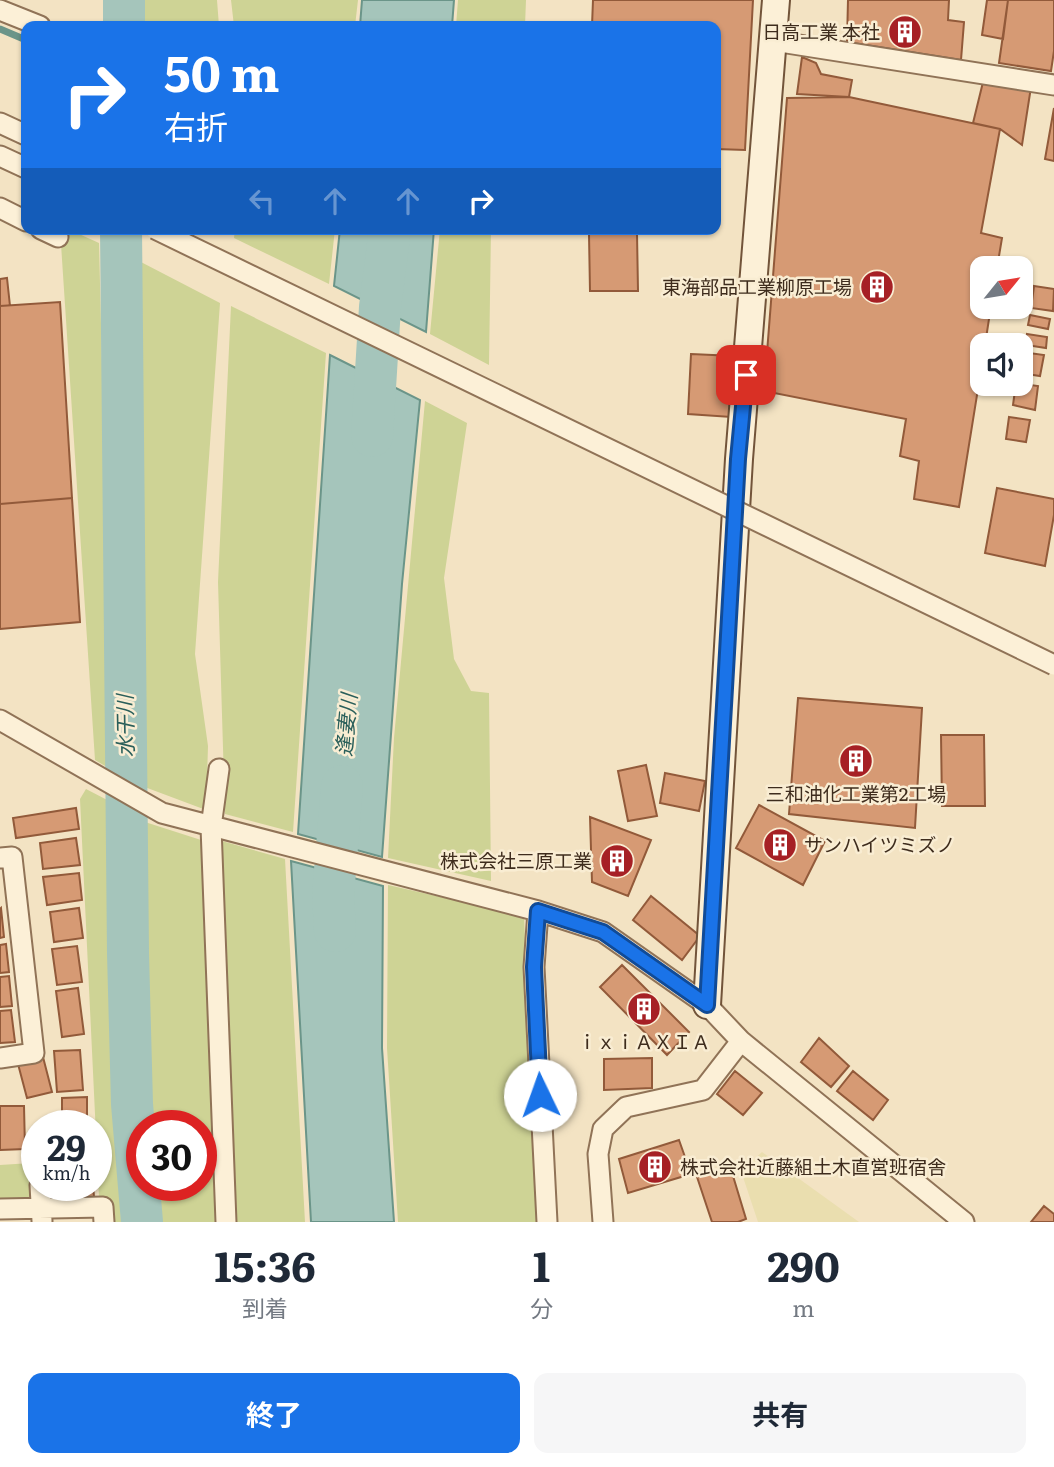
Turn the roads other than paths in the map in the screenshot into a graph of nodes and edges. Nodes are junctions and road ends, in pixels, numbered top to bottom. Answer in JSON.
{"nodes":[{"id":1,"x":776,"y":0,"type":"edge"},
{"id":2,"x":0,"y":10,"type":"edge"},
{"id":3,"x":28,"y":21,"type":"edge"},
{"id":4,"x":774,"y":41,"type":"junction"},
{"id":5,"x":1054,"y":85,"type":"edge"},
{"id":6,"x":0,"y":123,"type":"edge"},
{"id":7,"x":21,"y":133,"type":"edge"},
{"id":8,"x":0,"y":156,"type":"edge"},
{"id":9,"x":21,"y":166,"type":"edge"},
{"id":10,"x":0,"y":208,"type":"edge"},
{"id":11,"x":21,"y":218,"type":"edge"},
{"id":12,"x":167,"y":235,"type":"edge"},
{"id":13,"x":1054,"y":664,"type":"edge"},
{"id":14,"x":7,"y":725,"type":"edge"},
{"id":15,"x":219,"y":769,"type":"dead end"},
{"id":16,"x":211,"y":827,"type":"junction"},
{"id":17,"x":0,"y":858,"type":"edge"},
{"id":18,"x":538,"y":911,"type":"junction"},
{"id":19,"x":707,"y":1005,"type":"junction"},
{"id":20,"x":741,"y":1041,"type":"junction"},
{"id":21,"x":0,"y":1058,"type":"edge"},
{"id":22,"x":0,"y":1209,"type":"edge"},
{"id":23,"x":42,"y":1216,"type":"edge"},
{"id":24,"x":104,"y":1222,"type":"edge"},
{"id":25,"x":226,"y":1222,"type":"edge"},
{"id":26,"x":547,"y":1222,"type":"edge"},
{"id":27,"x":603,"y":1222,"type":"edge"},
{"id":28,"x":964,"y":1222,"type":"edge"}],
"edges":[{"from":1,"to":4,"type":"street"},
{"from":2,"to":3,"type":"street"},
{"from":4,"to":5,"type":"street"},
{"from":4,"to":19,"type":"street"},
{"from":6,"to":7,"type":"street"},
{"from":8,"to":9,"type":"street"},
{"from":10,"to":11,"type":"street"},
{"from":12,"to":13,"type":"street","bridge":true},
{"from":14,"to":16,"type":"street"},
{"from":15,"to":16,"type":"street"},
{"from":16,"to":18,"type":"street"},
{"from":16,"to":25,"type":"street"},
{"from":17,"to":21,"type":"street"},
{"from":18,"to":19,"type":"street"},
{"from":18,"to":26,"type":"street"},
{"from":19,"to":20,"type":"street"},
{"from":20,"to":27,"type":"street"},
{"from":20,"to":28,"type":"street"},
{"from":22,"to":23,"type":"street"},
{"from":23,"to":24,"type":"street"}]}
